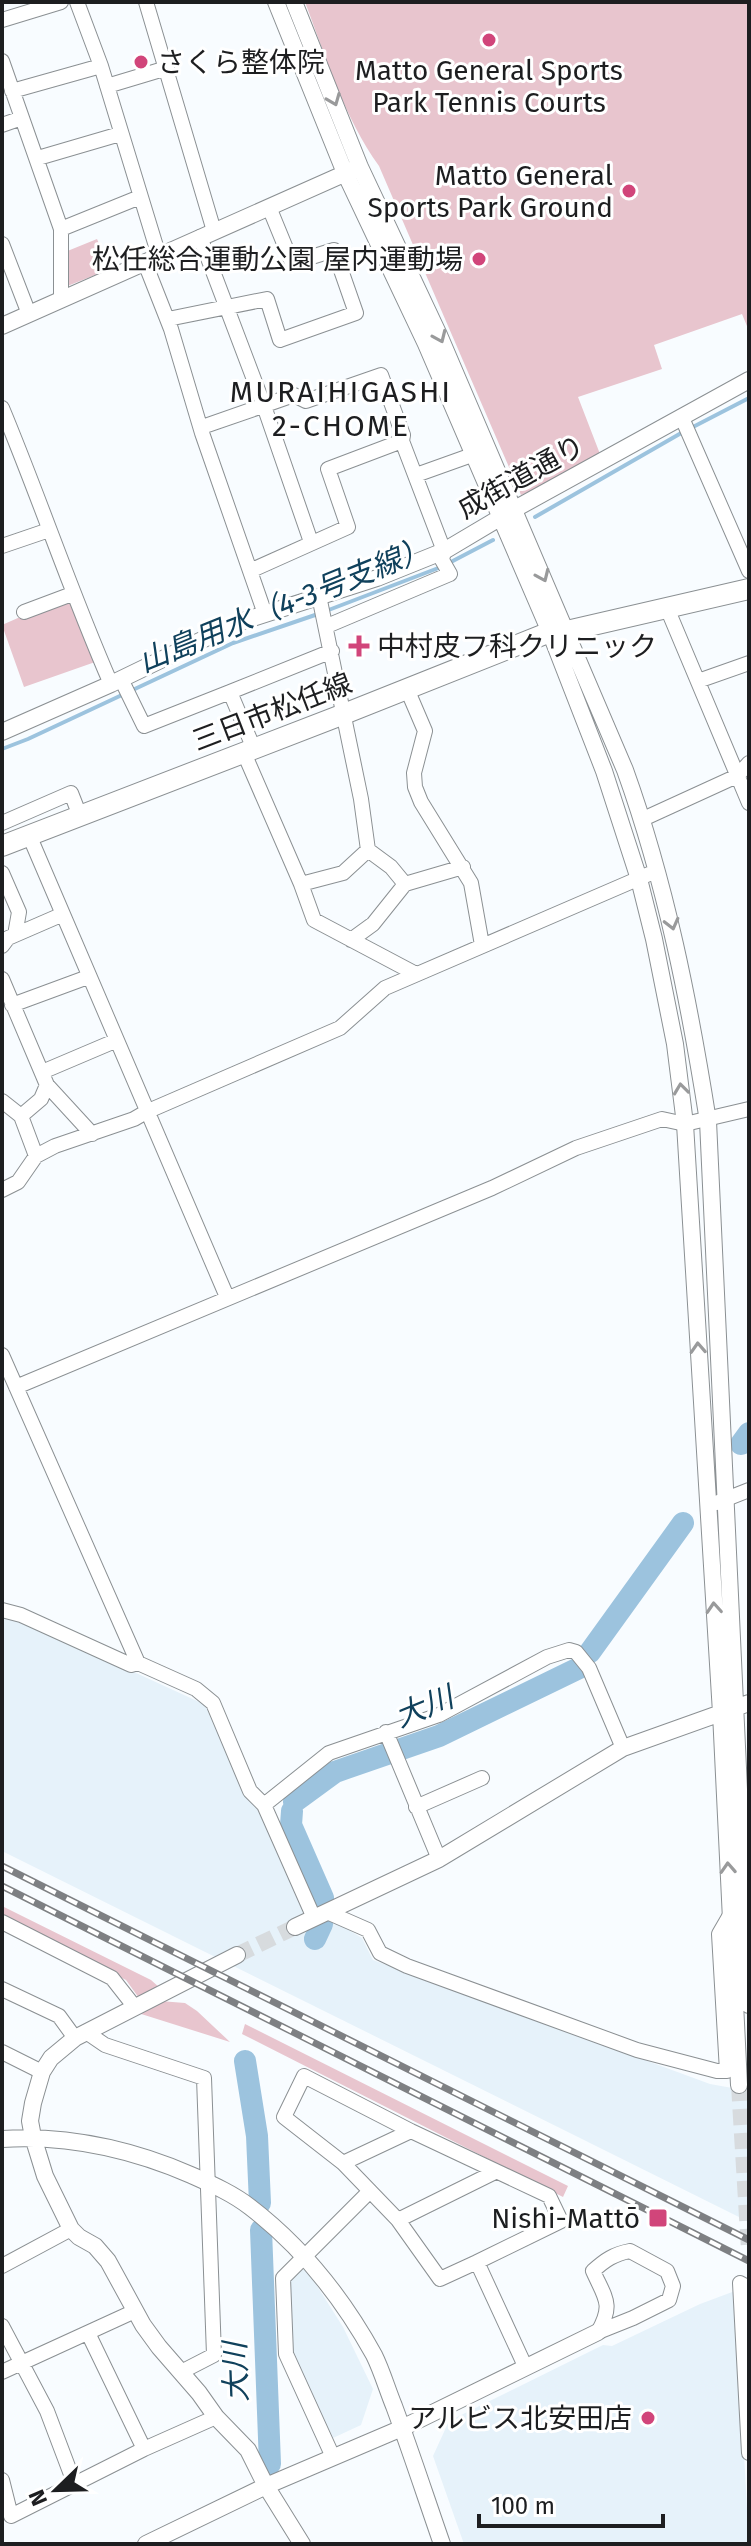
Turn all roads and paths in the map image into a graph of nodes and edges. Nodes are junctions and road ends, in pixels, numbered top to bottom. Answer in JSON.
{"nodes":[{"id":1,"x":61,"y":2,"type":"edge"},
{"id":2,"x":77,"y":2,"type":"edge"},
{"id":3,"x":146,"y":2,"type":"edge"},
{"id":4,"x":276,"y":2,"type":"edge"},
{"id":5,"x":294,"y":2,"type":"edge"},
{"id":6,"x":42,"y":5,"type":"edge"},
{"id":7,"x":2,"y":20,"type":"edge"},
{"id":8,"x":2,"y":61,"type":"edge"},
{"id":9,"x":101,"y":66,"type":"junction"},
{"id":10,"x":167,"y":68,"type":"junction"},
{"id":11,"x":107,"y":86,"type":"junction"},
{"id":12,"x":12,"y":91,"type":"junction"},
{"id":13,"x":22,"y":118,"type":"junction"},
{"id":14,"x":2,"y":125,"type":"edge"},
{"id":15,"x":120,"y":134,"type":"junction"},
{"id":16,"x":38,"y":158,"type":"junction"},
{"id":17,"x":353,"y":170,"type":"junction"},
{"id":18,"x":140,"y":197,"type":"junction"},
{"id":19,"x":269,"y":207,"type":"junction"},
{"id":20,"x":61,"y":229,"type":"junction"},
{"id":21,"x":207,"y":234,"type":"junction"},
{"id":22,"x":2,"y":244,"type":"edge"},
{"id":23,"x":152,"y":259,"type":"junction"},
{"id":24,"x":61,"y":300,"type":"junction"},
{"id":25,"x":225,"y":306,"type":"junction"},
{"id":26,"x":29,"y":314,"type":"junction"},
{"id":27,"x":168,"y":319,"type":"junction"},
{"id":28,"x":2,"y":326,"type":"edge"},
{"id":29,"x":749,"y":380,"type":"edge"},
{"id":30,"x":264,"y":406,"type":"junction"},
{"id":31,"x":2,"y":408,"type":"edge"},
{"id":32,"x":202,"y":427,"type":"junction"},
{"id":33,"x":686,"y":427,"type":"junction"},
{"id":34,"x":8,"y":438,"type":"edge"},
{"id":35,"x":402,"y":441,"type":"junction"},
{"id":36,"x":472,"y":455,"type":"junction"},
{"id":37,"x":416,"y":475,"type":"junction"},
{"id":38,"x":506,"y":514,"type":"junction"},
{"id":39,"x":49,"y":530,"type":"junction"},
{"id":40,"x":311,"y":542,"type":"junction"},
{"id":41,"x":2,"y":546,"type":"edge"},
{"id":42,"x":445,"y":560,"type":"junction"},
{"id":43,"x":252,"y":570,"type":"junction"},
{"id":44,"x":749,"y":571,"type":"edge"},
{"id":45,"x":749,"y":589,"type":"edge"},
{"id":46,"x":72,"y":594,"type":"junction"},
{"id":47,"x":667,"y":608,"type":"junction"},
{"id":48,"x":24,"y":612,"type":"dead end"},
{"id":49,"x":323,"y":612,"type":"junction"},
{"id":50,"x":265,"y":614,"type":"junction"},
{"id":51,"x":558,"y":632,"type":"junction"},
{"id":52,"x":332,"y":651,"type":"junction"},
{"id":53,"x":749,"y":663,"type":"edge"},
{"id":54,"x":698,"y":681,"type":"junction"},
{"id":55,"x":119,"y":682,"type":"junction"},
{"id":56,"x":407,"y":689,"type":"junction"},
{"id":57,"x":230,"y":692,"type":"junction"},
{"id":58,"x":344,"y":714,"type":"junction"},
{"id":59,"x":2,"y":732,"type":"edge"},
{"id":60,"x":249,"y":751,"type":"junction"},
{"id":61,"x":749,"y":763,"type":"edge"},
{"id":62,"x":737,"y":776,"type":"junction"},
{"id":63,"x":749,"y":803,"type":"edge"},
{"id":64,"x":80,"y":816,"type":"junction"},
{"id":65,"x":643,"y":819,"type":"junction"},
{"id":66,"x":2,"y":823,"type":"edge"},
{"id":67,"x":29,"y":835,"type":"junction"},
{"id":68,"x":2,"y":846,"type":"edge"},
{"id":69,"x":368,"y":850,"type":"junction"},
{"id":70,"x":463,"y":867,"type":"junction"},
{"id":71,"x":657,"y":871,"type":"junction"},
{"id":72,"x":2,"y":873,"type":"edge"},
{"id":73,"x":639,"y":879,"type":"junction"},
{"id":74,"x":301,"y":884,"type":"junction"},
{"id":75,"x":405,"y":884,"type":"junction"},
{"id":76,"x":61,"y":915,"type":"junction"},
{"id":77,"x":15,"y":935,"type":"junction"},
{"id":78,"x":351,"y":940,"type":"junction"},
{"id":79,"x":482,"y":945,"type":"junction"},
{"id":80,"x":2,"y":946,"type":"edge"},
{"id":81,"x":416,"y":974,"type":"junction"},
{"id":82,"x":88,"y":977,"type":"junction"},
{"id":83,"x":2,"y":979,"type":"edge"},
{"id":84,"x":12,"y":1005,"type":"junction"},
{"id":85,"x":115,"y":1041,"type":"junction"},
{"id":86,"x":45,"y":1078,"type":"junction"},
{"id":87,"x":2,"y":1101,"type":"edge"},
{"id":88,"x":749,"y":1109,"type":"edge"},
{"id":89,"x":146,"y":1112,"type":"junction"},
{"id":90,"x":21,"y":1116,"type":"junction"},
{"id":91,"x":708,"y":1121,"type":"junction"},
{"id":92,"x":685,"y":1124,"type":"junction"},
{"id":93,"x":92,"y":1134,"type":"junction"},
{"id":94,"x":36,"y":1156,"type":"junction"},
{"id":95,"x":2,"y":1190,"type":"edge"},
{"id":96,"x":227,"y":1297,"type":"junction"},
{"id":97,"x":2,"y":1355,"type":"edge"},
{"id":98,"x":16,"y":1387,"type":"junction"},
{"id":99,"x":749,"y":1490,"type":"edge"},
{"id":100,"x":724,"y":1499,"type":"junction"},
{"id":101,"x":707,"y":1507,"type":"junction"},
{"id":102,"x":2,"y":1610,"type":"edge"},
{"id":103,"x":138,"y":1663,"type":"junction"},
{"id":104,"x":735,"y":1708,"type":"edge"},
{"id":105,"x":388,"y":1739,"type":"junction"},
{"id":106,"x":623,"y":1748,"type":"junction"},
{"id":107,"x":482,"y":1778,"type":"dead end"},
{"id":108,"x":264,"y":1805,"type":"junction"},
{"id":109,"x":416,"y":1807,"type":"junction"},
{"id":110,"x":439,"y":1859,"type":"junction"},
{"id":111,"x":741,"y":1914,"type":"edge"},
{"id":112,"x":320,"y":1915,"type":"junction"},
{"id":113,"x":2,"y":1922,"type":"edge"},
{"id":114,"x":295,"y":1927,"type":"tunnel mouth"},
{"id":115,"x":237,"y":1955,"type":"tunnel mouth"},
{"id":116,"x":2,"y":1989,"type":"edge"},
{"id":117,"x":749,"y":2005,"type":"edge"},
{"id":118,"x":134,"y":2006,"type":"junction"},
{"id":119,"x":81,"y":2035,"type":"junction"},
{"id":120,"x":2,"y":2052,"type":"edge"},
{"id":121,"x":42,"y":2072,"type":"junction"},
{"id":122,"x":739,"y":2085,"type":"tunnel mouth"},
{"id":123,"x":411,"y":2131,"type":"junction"},
{"id":124,"x":33,"y":2137,"type":"junction"},
{"id":125,"x":2,"y":2139,"type":"edge"},
{"id":126,"x":343,"y":2163,"type":"junction"},
{"id":127,"x":495,"y":2172,"type":"junction"},
{"id":128,"x":207,"y":2182,"type":"junction"},
{"id":129,"x":370,"y":2191,"type":"junction"},
{"id":130,"x":398,"y":2220,"type":"junction"},
{"id":131,"x":71,"y":2229,"type":"junction"},
{"id":132,"x":302,"y":2257,"type":"junction"},
{"id":133,"x":477,"y":2262,"type":"junction"},
{"id":134,"x":2,"y":2266,"type":"edge"},
{"id":135,"x":749,"y":2288,"type":"edge"},
{"id":136,"x":135,"y":2311,"type":"junction"},
{"id":137,"x":2,"y":2326,"type":"edge"},
{"id":138,"x":598,"y":2332,"type":"junction"},
{"id":139,"x":88,"y":2333,"type":"junction"},
{"id":140,"x":21,"y":2364,"type":"junction"},
{"id":141,"x":525,"y":2366,"type":"junction"},
{"id":142,"x":2,"y":2372,"type":"edge"},
{"id":143,"x":181,"y":2372,"type":"junction"},
{"id":144,"x":216,"y":2417,"type":"junction"},
{"id":145,"x":402,"y":2428,"type":"junction"},
{"id":146,"x":144,"y":2449,"type":"junction"},
{"id":147,"x":749,"y":2453,"type":"edge"},
{"id":148,"x":333,"y":2457,"type":"junction"},
{"id":149,"x":2,"y":2480,"type":"edge"},
{"id":150,"x":75,"y":2485,"type":"junction"},
{"id":151,"x":266,"y":2486,"type":"junction"},
{"id":152,"x":146,"y":2544,"type":"edge"},
{"id":153,"x":302,"y":2544,"type":"edge"},
{"id":154,"x":442,"y":2544,"type":"edge"}],
"edges":[{"from":1,"to":6,"type":"street"},
{"from":2,"to":9,"type":"street"},
{"from":3,"to":10,"type":"street"},
{"from":4,"to":17,"type":"street"},
{"from":5,"to":17,"type":"street","one_way":true},
{"from":6,"to":7,"type":"street"},
{"from":8,"to":12,"type":"street"},
{"from":9,"to":11,"type":"street"},
{"from":9,"to":12,"type":"street"},
{"from":10,"to":11,"type":"street"},
{"from":10,"to":21,"type":"street"},
{"from":11,"to":15,"type":"street"},
{"from":12,"to":13,"type":"street"},
{"from":13,"to":14,"type":"street"},
{"from":13,"to":16,"type":"street"},
{"from":15,"to":16,"type":"street"},
{"from":15,"to":18,"type":"street"},
{"from":16,"to":20,"type":"street"},
{"from":17,"to":19,"type":"street"},
{"from":17,"to":36,"type":"street"},
{"from":17,"to":38,"type":"street","one_way":true},
{"from":18,"to":20,"type":"street"},
{"from":18,"to":23,"type":"street"},
{"from":19,"to":21,"type":"street"},
{"from":19,"to":25,"type":"street"},
{"from":20,"to":24,"type":"street"},
{"from":21,"to":23,"type":"street"},
{"from":21,"to":25,"type":"street"},
{"from":22,"to":26,"type":"street"},
{"from":23,"to":24,"type":"street"},
{"from":23,"to":27,"type":"street"},
{"from":24,"to":26,"type":"street"},
{"from":25,"to":27,"type":"street"},
{"from":25,"to":30,"type":"street"},
{"from":26,"to":28,"type":"street"},
{"from":27,"to":32,"type":"street"},
{"from":29,"to":33,"type":"street","name":"成街道通り"},
{"from":30,"to":32,"type":"street"},
{"from":30,"to":35,"type":"street"},
{"from":30,"to":40,"type":"street"},
{"from":31,"to":34,"type":"street"},
{"from":32,"to":43,"type":"street"},
{"from":33,"to":38,"type":"street","name":"成街道通り"},
{"from":33,"to":44,"type":"street"},
{"from":34,"to":39,"type":"street"},
{"from":35,"to":37,"type":"street"},
{"from":35,"to":40,"type":"street"},
{"from":36,"to":37,"type":"street"},
{"from":36,"to":38,"type":"street"},
{"from":37,"to":42,"type":"street"},
{"from":38,"to":42,"type":"street","name":"成街道通り"},
{"from":38,"to":51,"type":"street"},
{"from":39,"to":41,"type":"street"},
{"from":39,"to":46,"type":"street"},
{"from":40,"to":43,"type":"street"},
{"from":42,"to":49,"type":"street","name":"成街道通り"},
{"from":42,"to":49,"type":"street"},
{"from":43,"to":50,"type":"street"},
{"from":45,"to":47,"type":"main road","name":"三日市松任線"},
{"from":46,"to":48,"type":"street"},
{"from":46,"to":55,"type":"street"},
{"from":47,"to":51,"type":"main road","name":"三日市松任線"},
{"from":47,"to":54,"type":"street"},
{"from":49,"to":50,"type":"street","name":"成街道通り"},
{"from":49,"to":52,"type":"street"},
{"from":50,"to":55,"type":"street","name":"成街道通り"},
{"from":51,"to":56,"type":"main road","name":"三日市松任線"},
{"from":51,"to":65,"type":"street"},
{"from":51,"to":73,"type":"street"},
{"from":52,"to":57,"type":"street"},
{"from":52,"to":58,"type":"street"},
{"from":53,"to":54,"type":"street"},
{"from":54,"to":62,"type":"street"},
{"from":55,"to":57,"type":"street"},
{"from":55,"to":59,"type":"street","name":"成街道通り"},
{"from":56,"to":58,"type":"main road","name":"三日市松任線"},
{"from":56,"to":70,"type":"street"},
{"from":57,"to":60,"type":"street"},
{"from":58,"to":60,"type":"main road","name":"三日市松任線"},
{"from":58,"to":69,"type":"street"},
{"from":60,"to":64,"type":"main road","name":"三日市松任線"},
{"from":60,"to":74,"type":"street"},
{"from":61,"to":62,"type":"street"},
{"from":62,"to":63,"type":"street"},
{"from":62,"to":65,"type":"street"},
{"from":64,"to":66,"type":"street"},
{"from":64,"to":67,"type":"main road","name":"三日市松任線"},
{"from":65,"to":71,"type":"street"},
{"from":67,"to":68,"type":"main road","name":"三日市松任線"},
{"from":67,"to":76,"type":"street"},
{"from":69,"to":74,"type":"street"},
{"from":69,"to":75,"type":"street"},
{"from":70,"to":75,"type":"street"},
{"from":70,"to":79,"type":"street"},
{"from":71,"to":73,"type":"street"},
{"from":71,"to":91,"type":"street","one_way":true},
{"from":72,"to":77,"type":"street"},
{"from":73,"to":79,"type":"street"},
{"from":92,"to":73,"type":"street","one_way":true},
{"from":74,"to":78,"type":"street"},
{"from":75,"to":78,"type":"street"},
{"from":76,"to":77,"type":"street"},
{"from":76,"to":82,"type":"street"},
{"from":77,"to":80,"type":"street"},
{"from":78,"to":81,"type":"street"},
{"from":79,"to":81,"type":"street"},
{"from":81,"to":89,"type":"street"},
{"from":82,"to":84,"type":"street"},
{"from":82,"to":85,"type":"street"},
{"from":83,"to":84,"type":"street"},
{"from":84,"to":86,"type":"street"},
{"from":85,"to":86,"type":"street"},
{"from":85,"to":89,"type":"street"},
{"from":86,"to":90,"type":"street"},
{"from":86,"to":93,"type":"street"},
{"from":87,"to":90,"type":"street"},
{"from":88,"to":91,"type":"street"},
{"from":89,"to":93,"type":"street"},
{"from":89,"to":96,"type":"street"},
{"from":90,"to":94,"type":"street"},
{"from":91,"to":92,"type":"street"},
{"from":91,"to":100,"type":"street"},
{"from":92,"to":96,"type":"street"},
{"from":101,"to":92,"type":"street","one_way":true},
{"from":93,"to":94,"type":"street"},
{"from":94,"to":95,"type":"street"},
{"from":96,"to":98,"type":"street"},
{"from":97,"to":98,"type":"street"},
{"from":98,"to":103,"type":"street"},
{"from":99,"to":100,"type":"street"},
{"from":100,"to":101,"type":"street"},
{"from":100,"to":104,"type":"street"},
{"from":104,"to":101,"type":"street","one_way":true},
{"from":102,"to":103,"type":"street"},
{"from":103,"to":108,"type":"street"},
{"from":104,"to":106,"type":"street"},
{"from":104,"to":111,"type":"street"},
{"from":105,"to":106,"type":"street"},
{"from":105,"to":108,"type":"street"},
{"from":105,"to":109,"type":"street"},
{"from":106,"to":110,"type":"street"},
{"from":107,"to":109,"type":"street"},
{"from":108,"to":112,"type":"street"},
{"from":109,"to":110,"type":"street"},
{"from":110,"to":112,"type":"street"},
{"from":111,"to":112,"type":"street"},
{"from":111,"to":117,"type":"street"},
{"from":111,"to":122,"type":"street"},
{"from":112,"to":114,"type":"street"},
{"from":113,"to":118,"type":"street"},
{"from":115,"to":118,"type":"street"},
{"from":116,"to":119,"type":"street"},
{"from":118,"to":119,"type":"street"},
{"from":119,"to":121,"type":"street"},
{"from":119,"to":128,"type":"street"},
{"from":120,"to":121,"type":"street"},
{"from":121,"to":124,"type":"street"},
{"from":123,"to":126,"type":"street"},
{"from":123,"to":126,"type":"street"},
{"from":123,"to":127,"type":"street"},
{"from":124,"to":125,"type":"street"},
{"from":124,"to":128,"type":"street"},
{"from":124,"to":131,"type":"street"},
{"from":126,"to":129,"type":"street"},
{"from":127,"to":130,"type":"street"},
{"from":127,"to":133,"type":"street"},
{"from":128,"to":132,"type":"street"},
{"from":128,"to":143,"type":"street"},
{"from":129,"to":130,"type":"street"},
{"from":129,"to":132,"type":"street"},
{"from":130,"to":133,"type":"street"},
{"from":131,"to":134,"type":"street"},
{"from":131,"to":136,"type":"street"},
{"from":132,"to":145,"type":"street"},
{"from":132,"to":148,"type":"street"},
{"from":133,"to":141,"type":"street"},
{"from":135,"to":147,"type":"street"},
{"from":136,"to":139,"type":"street"},
{"from":136,"to":143,"type":"street"},
{"from":137,"to":140,"type":"street"},
{"from":138,"to":138,"type":"street"},
{"from":138,"to":141,"type":"street"},
{"from":139,"to":140,"type":"street"},
{"from":139,"to":146,"type":"street"},
{"from":140,"to":142,"type":"street"},
{"from":140,"to":150,"type":"street"},
{"from":141,"to":145,"type":"street"},
{"from":143,"to":144,"type":"street"},
{"from":144,"to":146,"type":"street"},
{"from":144,"to":151,"type":"street"},
{"from":145,"to":148,"type":"street"},
{"from":145,"to":154,"type":"street"},
{"from":146,"to":150,"type":"street"},
{"from":148,"to":151,"type":"street"},
{"from":149,"to":150,"type":"street"},
{"from":151,"to":152,"type":"street"},
{"from":151,"to":153,"type":"street"}]}
